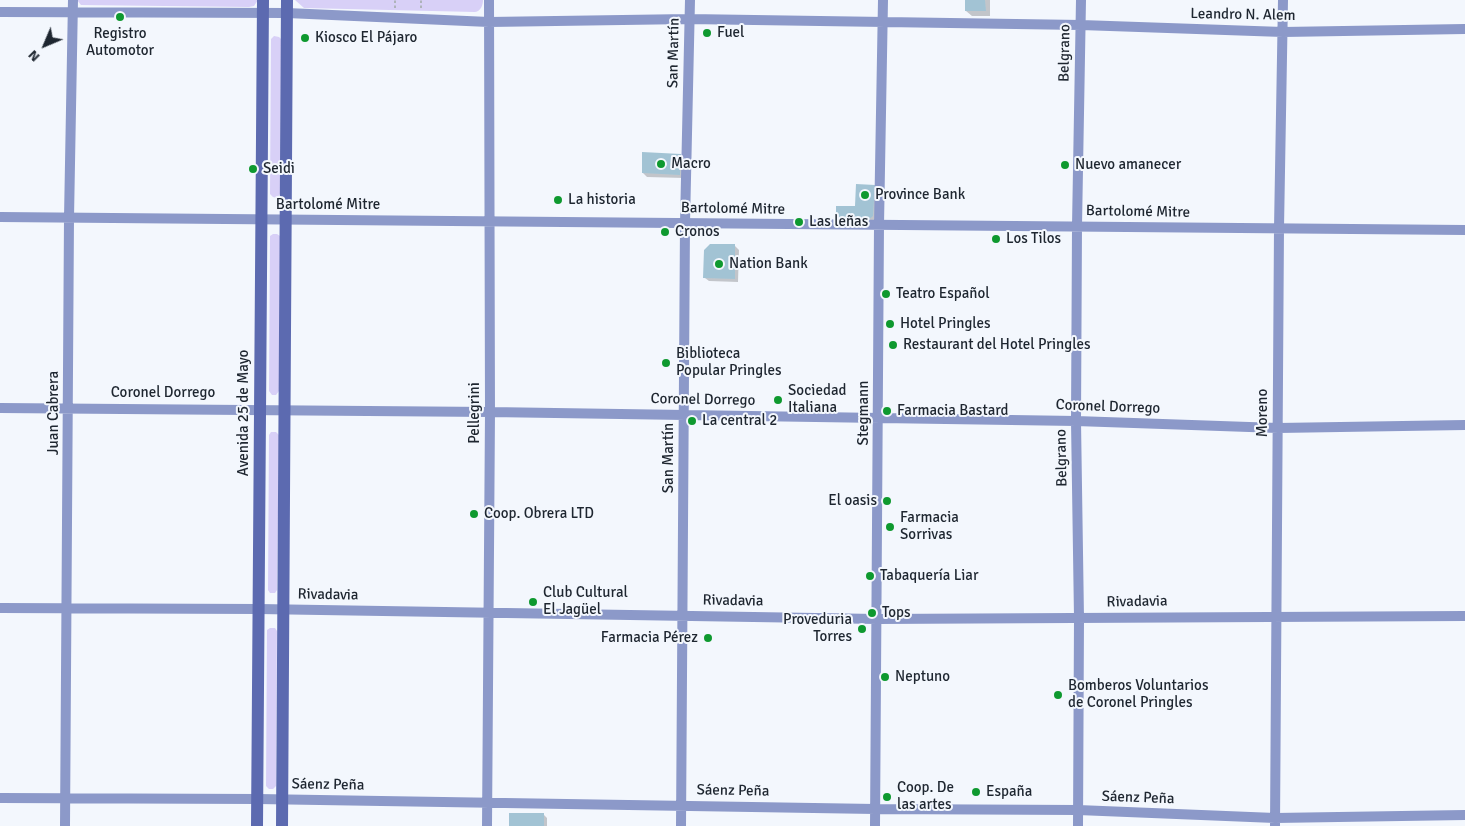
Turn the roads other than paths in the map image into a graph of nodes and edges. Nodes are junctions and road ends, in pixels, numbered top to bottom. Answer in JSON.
{"nodes":[{"id":1,"x":73,"y":0,"type":"edge"},
{"id":2,"x":287,"y":0,"type":"edge"},
{"id":3,"x":489,"y":0,"type":"edge"},
{"id":4,"x":690,"y":0,"type":"edge"},
{"id":5,"x":884,"y":0,"type":"edge"},
{"id":6,"x":1081,"y":0,"type":"edge"},
{"id":7,"x":1283,"y":0,"type":"edge"},
{"id":8,"x":263,"y":6,"type":"edge"},
{"id":9,"x":0,"y":12,"type":"edge"},
{"id":10,"x":73,"y":12,"type":"junction"},
{"id":11,"x":287,"y":13,"type":"junction"},
{"id":12,"x":689,"y":19,"type":"junction"},
{"id":13,"x":489,"y":22,"type":"junction"},
{"id":14,"x":883,"y":23,"type":"junction"},
{"id":15,"x":1081,"y":25,"type":"junction"},
{"id":16,"x":1465,"y":29,"type":"edge"},
{"id":17,"x":1283,"y":32,"type":"junction"},
{"id":18,"x":0,"y":217,"type":"edge"},
{"id":19,"x":69,"y":218,"type":"junction"},
{"id":20,"x":262,"y":219,"type":"junction"},
{"id":21,"x":286,"y":220,"type":"junction"},
{"id":22,"x":491,"y":221,"type":"junction"},
{"id":23,"x":685,"y":223,"type":"junction"},
{"id":24,"x":879,"y":225,"type":"junction"},
{"id":25,"x":1077,"y":226,"type":"junction"},
{"id":26,"x":1279,"y":228,"type":"junction"},
{"id":27,"x":1465,"y":230,"type":"edge"},
{"id":28,"x":0,"y":408,"type":"edge"},
{"id":29,"x":69,"y":408,"type":"junction"},
{"id":30,"x":260,"y":409,"type":"junction"},
{"id":31,"x":284,"y":409,"type":"junction"},
{"id":32,"x":490,"y":412,"type":"junction"},
{"id":33,"x":685,"y":415,"type":"junction"},
{"id":34,"x":879,"y":419,"type":"junction"},
{"id":35,"x":1076,"y":421,"type":"junction"},
{"id":36,"x":1465,"y":424,"type":"edge"},
{"id":37,"x":1278,"y":428,"type":"junction"},
{"id":38,"x":0,"y":608,"type":"edge"},
{"id":39,"x":67,"y":608,"type":"junction"},
{"id":40,"x":259,"y":609,"type":"junction"},
{"id":41,"x":283,"y":609,"type":"junction"},
{"id":42,"x":488,"y":612,"type":"junction"},
{"id":43,"x":683,"y":615,"type":"junction"},
{"id":44,"x":1277,"y":616,"type":"junction"},
{"id":45,"x":1465,"y":616,"type":"edge"},
{"id":46,"x":1079,"y":618,"type":"junction"},
{"id":47,"x":877,"y":619,"type":"junction"},
{"id":48,"x":0,"y":798,"type":"edge"},
{"id":49,"x":65,"y":798,"type":"junction"},
{"id":50,"x":258,"y":799,"type":"junction"},
{"id":51,"x":282,"y":800,"type":"junction"},
{"id":52,"x":487,"y":802,"type":"junction"},
{"id":53,"x":682,"y":805,"type":"junction"},
{"id":54,"x":875,"y":809,"type":"junction"},
{"id":55,"x":1078,"y":810,"type":"junction"},
{"id":56,"x":1465,"y":815,"type":"edge"},
{"id":57,"x":1275,"y":822,"type":"edge"},
{"id":58,"x":65,"y":826,"type":"edge"},
{"id":59,"x":257,"y":826,"type":"edge"},
{"id":60,"x":282,"y":826,"type":"edge"},
{"id":61,"x":486,"y":826,"type":"edge"},
{"id":62,"x":681,"y":826,"type":"edge"},
{"id":63,"x":875,"y":826,"type":"edge"},
{"id":64,"x":1078,"y":826,"type":"edge"}],
"edges":[{"from":1,"to":10,"type":"street","name":"Juan Cabrera"},
{"from":2,"to":11,"type":"main road"},
{"from":3,"to":13,"type":"street","name":"Pellegrini"},
{"from":4,"to":12,"type":"street","name":"San Martín"},
{"from":5,"to":14,"type":"street","name":"Stegmann"},
{"from":6,"to":15,"type":"street","name":"Belgrano"},
{"from":7,"to":17,"type":"street","name":"Moreno"},
{"from":8,"to":10,"type":"street","name":"Leandro N. Alem"},
{"from":8,"to":11,"type":"street","name":"Leandro N. Alem"},
{"from":8,"to":20,"type":"main road","name":"Avenida 25 de Mayo"},
{"from":9,"to":10,"type":"street","name":"Leandro N. Alem"},
{"from":10,"to":19,"type":"street","name":"Juan Cabrera"},
{"from":11,"to":13,"type":"street","name":"Leandro N. Alem"},
{"from":11,"to":21,"type":"main road"},
{"from":12,"to":13,"type":"street","name":"Leandro N. Alem"},
{"from":12,"to":14,"type":"street","name":"Leandro N. Alem"},
{"from":12,"to":23,"type":"street","name":"San Martín"},
{"from":13,"to":22,"type":"street","name":"Pellegrini"},
{"from":14,"to":15,"type":"street","name":"Leandro N. Alem"},
{"from":14,"to":24,"type":"street","name":"Stegmann"},
{"from":15,"to":17,"type":"street","name":"Leandro N. Alem"},
{"from":15,"to":25,"type":"street","name":"Belgrano"},
{"from":16,"to":17,"type":"street","name":"Leandro N. Alem"},
{"from":17,"to":26,"type":"street","name":"Moreno"},
{"from":18,"to":19,"type":"street","name":"Bartolomé Mitre"},
{"from":19,"to":20,"type":"street","name":"Bartolomé Mitre"},
{"from":19,"to":29,"type":"street","name":"Juan Cabrera"},
{"from":20,"to":21,"type":"street","name":"Bartolomé Mitre"},
{"from":20,"to":30,"type":"main road","name":"Avenida 25 de Mayo"},
{"from":21,"to":22,"type":"street","name":"Bartolomé Mitre"},
{"from":21,"to":31,"type":"main road"},
{"from":22,"to":23,"type":"street","name":"Bartolomé Mitre"},
{"from":22,"to":32,"type":"street","name":"Pellegrini"},
{"from":23,"to":24,"type":"street","name":"Bartolomé Mitre"},
{"from":23,"to":33,"type":"street","name":"San Martín"},
{"from":24,"to":25,"type":"street","name":"Bartolomé Mitre"},
{"from":24,"to":34,"type":"street","name":"Stegmann"},
{"from":25,"to":26,"type":"street","name":"Bartolomé Mitre"},
{"from":25,"to":35,"type":"street","name":"Belgrano"},
{"from":26,"to":27,"type":"street","name":"Bartolomé Mitre"},
{"from":26,"to":37,"type":"street","name":"Moreno"},
{"from":28,"to":29,"type":"street","name":"Coronel Dorrego"},
{"from":29,"to":30,"type":"street","name":"Coronel Dorrego"},
{"from":29,"to":39,"type":"street","name":"Juan Cabrera"},
{"from":30,"to":31,"type":"street","name":"Coronel Dorrego"},
{"from":30,"to":40,"type":"main road","name":"Avenida 25 de Mayo"},
{"from":31,"to":32,"type":"street","name":"Coronel Dorrego"},
{"from":31,"to":41,"type":"main road"},
{"from":32,"to":33,"type":"street","name":"Coronel Dorrego"},
{"from":32,"to":42,"type":"street","name":"Pellegrini"},
{"from":33,"to":34,"type":"street","name":"Coronel Dorrego"},
{"from":33,"to":43,"type":"street","name":"San Martín"},
{"from":34,"to":35,"type":"street","name":"Coronel Dorrego"},
{"from":34,"to":47,"type":"street","name":"Stegmann"},
{"from":35,"to":37,"type":"street","name":"Coronel Dorrego"},
{"from":35,"to":46,"type":"street","name":"Belgrano"},
{"from":36,"to":37,"type":"street","name":"Coronel Dorrego"},
{"from":37,"to":44,"type":"street","name":"Moreno"},
{"from":38,"to":39,"type":"street","name":"Rivadavia"},
{"from":39,"to":40,"type":"street","name":"Rivadavia"},
{"from":39,"to":49,"type":"street","name":"Juan Cabrera"},
{"from":40,"to":41,"type":"street","name":"Rivadavia"},
{"from":40,"to":50,"type":"main road","name":"Avenida 25 de Mayo"},
{"from":41,"to":42,"type":"street","name":"Rivadavia"},
{"from":41,"to":51,"type":"main road"},
{"from":42,"to":43,"type":"street","name":"Rivadavia"},
{"from":42,"to":52,"type":"street","name":"Pellegrini"},
{"from":43,"to":47,"type":"street","name":"Rivadavia"},
{"from":43,"to":53,"type":"street","name":"San Martín"},
{"from":44,"to":45,"type":"street","name":"Rivadavia"},
{"from":44,"to":46,"type":"street","name":"Rivadavia"},
{"from":44,"to":57,"type":"street","name":"Moreno"},
{"from":46,"to":47,"type":"street","name":"Rivadavia"},
{"from":46,"to":55,"type":"street","name":"Belgrano"},
{"from":47,"to":54,"type":"street","name":"Stegmann"},
{"from":48,"to":49,"type":"street","name":"Sáenz Peña"},
{"from":49,"to":50,"type":"street","name":"Sáenz Peña"},
{"from":49,"to":58,"type":"street","name":"Juan Cabrera"},
{"from":50,"to":51,"type":"street","name":"Sáenz Peña"},
{"from":50,"to":59,"type":"main road","name":"Avenida 25 de Mayo"},
{"from":51,"to":52,"type":"street","name":"Sáenz Peña"},
{"from":51,"to":60,"type":"main road"},
{"from":52,"to":53,"type":"street","name":"Sáenz Peña"},
{"from":52,"to":61,"type":"street","name":"Pellegrini"},
{"from":53,"to":54,"type":"street","name":"Sáenz Peña"},
{"from":53,"to":62,"type":"street","name":"San Martín"},
{"from":54,"to":55,"type":"street","name":"Sáenz Peña"},
{"from":54,"to":63,"type":"street","name":"Stegmann"},
{"from":55,"to":57,"type":"street","name":"Sáenz Peña"},
{"from":55,"to":64,"type":"street","name":"Belgrano"},
{"from":56,"to":57,"type":"street","name":"Sáenz Peña"}]}
